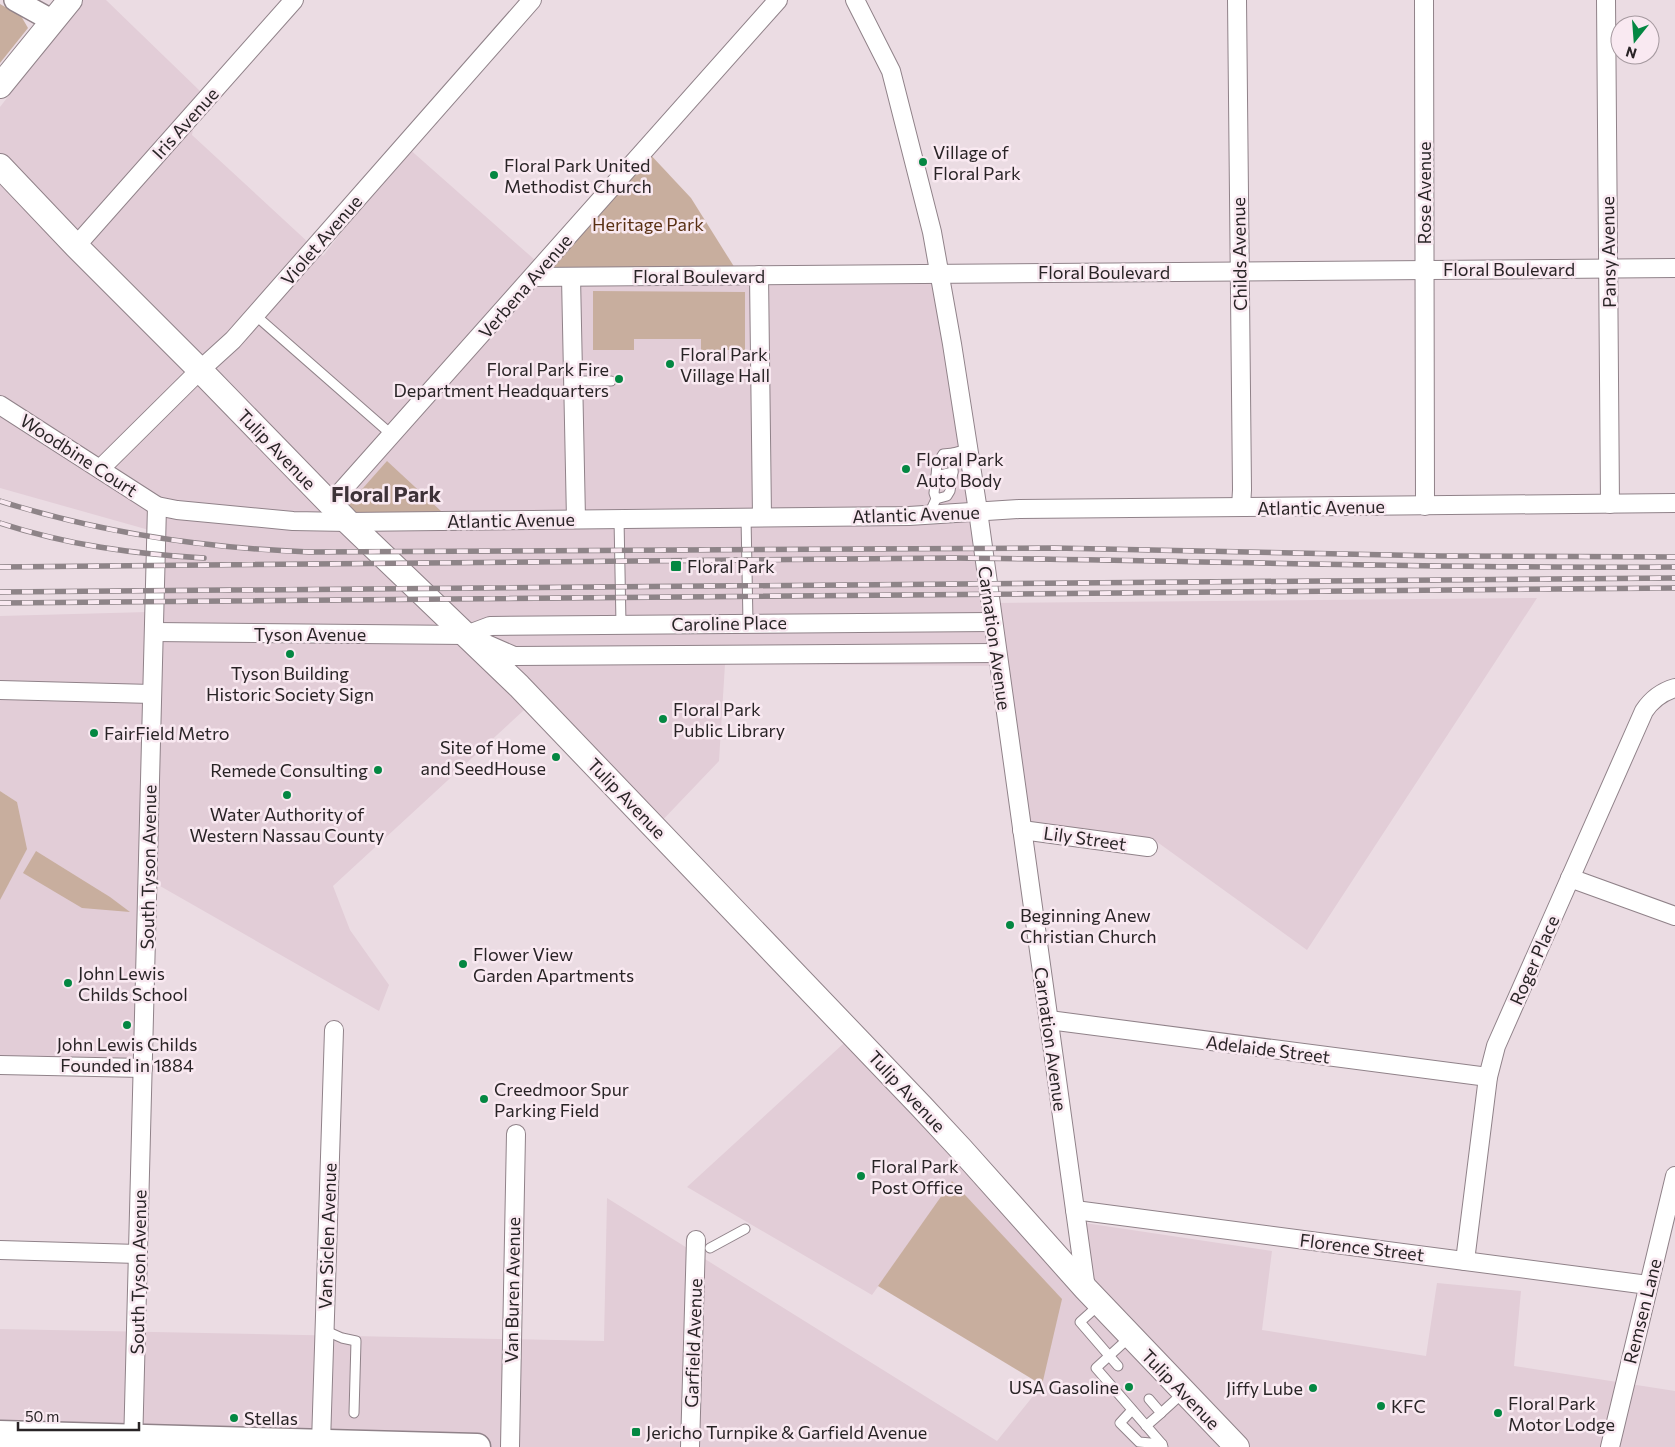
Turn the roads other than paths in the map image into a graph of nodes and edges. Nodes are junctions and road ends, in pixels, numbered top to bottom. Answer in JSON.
{"nodes":[{"id":1,"x":15,"y":0,"type":"edge"},
{"id":2,"x":70,"y":0,"type":"edge"},
{"id":3,"x":294,"y":0,"type":"edge"},
{"id":4,"x":532,"y":0,"type":"edge"},
{"id":5,"x":778,"y":0,"type":"edge"},
{"id":6,"x":855,"y":0,"type":"edge"},
{"id":7,"x":1237,"y":0,"type":"edge"},
{"id":8,"x":1424,"y":0,"type":"edge"},
{"id":9,"x":1606,"y":0,"type":"edge"},
{"id":10,"x":53,"y":21,"type":"junction"},
{"id":11,"x":0,"y":86,"type":"edge"},
{"id":12,"x":0,"y":166,"type":"edge"},
{"id":13,"x":76,"y":246,"type":"junction"},
{"id":14,"x":1608,"y":268,"type":"junction"},
{"id":15,"x":1675,"y":268,"type":"edge"},
{"id":16,"x":1424,"y":270,"type":"junction"},
{"id":17,"x":1239,"y":271,"type":"junction"},
{"id":18,"x":939,"y":274,"type":"junction"},
{"id":19,"x":759,"y":275,"type":"junction"},
{"id":20,"x":533,"y":277,"type":"junction"},
{"id":21,"x":571,"y":277,"type":"junction"},
{"id":22,"x":255,"y":315,"type":"junction"},
{"id":23,"x":200,"y":370,"type":"junction"},
{"id":24,"x":573,"y":381,"type":"junction"},
{"id":25,"x":611,"y":381,"type":"dead end"},
{"id":26,"x":0,"y":405,"type":"edge"},
{"id":27,"x":392,"y":436,"type":"junction"},
{"id":28,"x":960,"y":451,"type":"junction"},
{"id":29,"x":100,"y":469,"type":"junction"},
{"id":30,"x":953,"y":472,"type":"junction"},
{"id":31,"x":936,"y":476,"type":"junction"},
{"id":32,"x":330,"y":504,"type":"junction"},
{"id":33,"x":1610,"y":504,"type":"junction"},
{"id":34,"x":1675,"y":504,"type":"edge"},
{"id":35,"x":157,"y":506,"type":"junction"},
{"id":36,"x":1425,"y":506,"type":"junction"},
{"id":37,"x":933,"y":507,"type":"junction"},
{"id":38,"x":1241,"y":507,"type":"junction"},
{"id":39,"x":978,"y":511,"type":"junction"},
{"id":40,"x":754,"y":517,"type":"junction"},
{"id":41,"x":576,"y":519,"type":"junction"},
{"id":42,"x":619,"y":519,"type":"junction"},
{"id":43,"x":348,"y":522,"type":"junction"},
{"id":44,"x":993,"y":622,"type":"junction"},
{"id":45,"x":748,"y":623,"type":"junction"},
{"id":46,"x":621,"y":624,"type":"junction"},
{"id":47,"x":154,"y":632,"type":"junction"},
{"id":48,"x":466,"y":635,"type":"junction"},
{"id":49,"x":997,"y":653,"type":"junction"},
{"id":50,"x":1675,"y":688,"type":"edge"},
{"id":51,"x":0,"y":690,"type":"edge"},
{"id":52,"x":152,"y":694,"type":"junction"},
{"id":53,"x":1022,"y":830,"type":"junction"},
{"id":54,"x":1148,"y":847,"type":"dead end"},
{"id":55,"x":1570,"y":878,"type":"junction"},
{"id":56,"x":1675,"y":916,"type":"edge"},
{"id":57,"x":1049,"y":1020,"type":"junction"},
{"id":58,"x":334,"y":1030,"type":"dead end"},
{"id":59,"x":0,"y":1065,"type":"edge"},
{"id":60,"x":143,"y":1068,"type":"junction"},
{"id":61,"x":1488,"y":1077,"type":"junction"},
{"id":62,"x":516,"y":1134,"type":"dead end"},
{"id":63,"x":1675,"y":1176,"type":"edge"},
{"id":64,"x":1075,"y":1210,"type":"junction"},
{"id":65,"x":745,"y":1229,"type":"dead end"},
{"id":66,"x":703,"y":1244,"type":"joint"},
{"id":67,"x":0,"y":1250,"type":"edge"},
{"id":68,"x":138,"y":1254,"type":"junction"},
{"id":69,"x":1466,"y":1261,"type":"junction"},
{"id":70,"x":1648,"y":1285,"type":"junction"},
{"id":71,"x":1093,"y":1296,"type":"junction"},
{"id":72,"x":324,"y":1330,"type":"junction"},
{"id":73,"x":1131,"y":1336,"type":"junction"},
{"id":74,"x":1109,"y":1356,"type":"junction"},
{"id":75,"x":1118,"y":1366,"type":"dead end"},
{"id":76,"x":1184,"y":1392,"type":"junction"},
{"id":77,"x":1149,"y":1399,"type":"dead end"},
{"id":78,"x":1132,"y":1410,"type":"junction"},
{"id":79,"x":354,"y":1413,"type":"dead end"},
{"id":80,"x":1161,"y":1413,"type":"junction"},
{"id":81,"x":1146,"y":1426,"type":"junction"},
{"id":82,"x":0,"y":1434,"type":"edge"},
{"id":83,"x":133,"y":1442,"type":"edge"},
{"id":84,"x":320,"y":1443,"type":"junction"},
{"id":85,"x":1162,"y":1445,"type":"edge"},
{"id":86,"x":477,"y":1447,"type":"edge"},
{"id":87,"x":510,"y":1447,"type":"edge"},
{"id":88,"x":690,"y":1447,"type":"edge"},
{"id":89,"x":1237,"y":1447,"type":"edge"},
{"id":90,"x":1610,"y":1447,"type":"edge"}],
"edges":[{"from":1,"to":10,"type":"street"},
{"from":2,"to":10,"type":"main road"},
{"from":3,"to":13,"type":"street","name":"Iris Avenue"},
{"from":4,"to":22,"type":"street","name":"Violet Avenue"},
{"from":5,"to":20,"type":"street","name":"Verbena Avenue"},
{"from":6,"to":18,"type":"street","name":"Carnation Avenue"},
{"from":7,"to":17,"type":"street","name":"Childs Avenue"},
{"from":8,"to":16,"type":"street","name":"Rose Avenue"},
{"from":9,"to":14,"type":"street","name":"Pansy Avenue"},
{"from":10,"to":11,"type":"main road"},
{"from":12,"to":13,"type":"main road","name":"Tulip Avenue"},
{"from":13,"to":23,"type":"main road","name":"Tulip Avenue"},
{"from":14,"to":15,"type":"street","name":"Floral Boulevard"},
{"from":14,"to":16,"type":"street","name":"Floral Boulevard"},
{"from":14,"to":33,"type":"street","name":"Pansy Avenue"},
{"from":16,"to":17,"type":"street","name":"Floral Boulevard"},
{"from":16,"to":36,"type":"street","name":"Rose Avenue"},
{"from":17,"to":18,"type":"street","name":"Floral Boulevard"},
{"from":17,"to":38,"type":"street","name":"Childs Avenue"},
{"from":18,"to":19,"type":"street","name":"Floral Boulevard"},
{"from":18,"to":28,"type":"street","name":"Carnation Avenue"},
{"from":19,"to":21,"type":"street","name":"Floral Boulevard"},
{"from":19,"to":40,"type":"street"},
{"from":20,"to":21,"type":"street","name":"Floral Boulevard"},
{"from":20,"to":27,"type":"street","name":"Verbena Avenue"},
{"from":21,"to":24,"type":"street"},
{"from":22,"to":23,"type":"street","name":"Violet Avenue"},
{"from":22,"to":27,"type":"lane"},
{"from":23,"to":29,"type":"street","name":"Violet Avenue"},
{"from":23,"to":32,"type":"main road","name":"Tulip Avenue"},
{"from":24,"to":25,"type":"lane"},
{"from":24,"to":41,"type":"street"},
{"from":26,"to":29,"type":"street","name":"Woodbine Court"},
{"from":27,"to":32,"type":"street","name":"Verbena Avenue"},
{"from":28,"to":30,"type":"lane"},
{"from":28,"to":31,"type":"lane"},
{"from":28,"to":39,"type":"street","name":"Carnation Avenue"},
{"from":29,"to":35,"type":"street","name":"Woodbine Court"},
{"from":30,"to":31,"type":"lane"},
{"from":30,"to":37,"type":"lane"},
{"from":31,"to":37,"type":"lane"},
{"from":32,"to":43,"type":"main road","name":"Tulip Avenue"},
{"from":33,"to":34,"type":"street","name":"Atlantic Avenue"},
{"from":33,"to":36,"type":"street","name":"Atlantic Avenue"},
{"from":35,"to":43,"type":"street","name":"Atlantic Avenue"},
{"from":35,"to":47,"type":"street","name":"South Tyson Avenue"},
{"from":36,"to":38,"type":"street","name":"Atlantic Avenue"},
{"from":37,"to":39,"type":"street","name":"Atlantic Avenue"},
{"from":37,"to":40,"type":"street","name":"Atlantic Avenue"},
{"from":38,"to":39,"type":"street","name":"Atlantic Avenue"},
{"from":39,"to":44,"type":"street","name":"Carnation Avenue"},
{"from":40,"to":42,"type":"street","name":"Atlantic Avenue"},
{"from":40,"to":45,"type":"lane"},
{"from":41,"to":42,"type":"street","name":"Atlantic Avenue"},
{"from":41,"to":43,"type":"street","name":"Atlantic Avenue"},
{"from":42,"to":46,"type":"lane"},
{"from":43,"to":48,"type":"main road","name":"Tulip Avenue"},
{"from":44,"to":45,"type":"street","name":"Caroline Place"},
{"from":44,"to":49,"type":"street","name":"Carnation Avenue"},
{"from":45,"to":46,"type":"street","name":"Caroline Place"},
{"from":46,"to":48,"type":"street","name":"Caroline Place"},
{"from":47,"to":48,"type":"street","name":"Tyson Avenue"},
{"from":47,"to":52,"type":"street","name":"South Tyson Avenue"},
{"from":48,"to":49,"type":"street"},
{"from":48,"to":71,"type":"main road","name":"Tulip Avenue"},
{"from":49,"to":53,"type":"street","name":"Carnation Avenue"},
{"from":50,"to":55,"type":"street","name":"Roger Place"},
{"from":51,"to":52,"type":"street"},
{"from":52,"to":60,"type":"street","name":"South Tyson Avenue"},
{"from":53,"to":54,"type":"street","name":"Lily Street"},
{"from":53,"to":57,"type":"street","name":"Carnation Avenue"},
{"from":55,"to":56,"type":"street"},
{"from":55,"to":61,"type":"street","name":"Roger Place"},
{"from":57,"to":61,"type":"street","name":"Adelaide Street"},
{"from":57,"to":64,"type":"street","name":"Carnation Avenue"},
{"from":58,"to":72,"type":"street","name":"Van Siclen Avenue"},
{"from":59,"to":60,"type":"street"},
{"from":60,"to":68,"type":"street","name":"South Tyson Avenue"},
{"from":61,"to":69,"type":"street","name":"Roger Place"},
{"from":62,"to":87,"type":"street","name":"Van Buren Avenue"},
{"from":63,"to":70,"type":"street","name":"Remsen Lane"},
{"from":64,"to":69,"type":"street","name":"Florence Street"},
{"from":64,"to":71,"type":"street","name":"Carnation Avenue"},
{"from":65,"to":66,"type":"lane"},
{"from":66,"to":88,"type":"street","name":"Garfield Avenue"},
{"from":67,"to":68,"type":"street"},
{"from":68,"to":83,"type":"street","name":"South Tyson Avenue"},
{"from":69,"to":70,"type":"street","name":"Florence Street"},
{"from":70,"to":90,"type":"street","name":"Remsen Lane"},
{"from":71,"to":73,"type":"main road","name":"Tulip Avenue"},
{"from":71,"to":74,"type":"lane"},
{"from":72,"to":79,"type":"lane"},
{"from":72,"to":84,"type":"street","name":"Van Siclen Avenue"},
{"from":73,"to":74,"type":"lane"},
{"from":73,"to":76,"type":"main road","name":"Tulip Avenue"},
{"from":74,"to":75,"type":"lane"},
{"from":74,"to":78,"type":"lane"},
{"from":76,"to":80,"type":"lane"},
{"from":76,"to":89,"type":"main road","name":"Tulip Avenue"},
{"from":77,"to":80,"type":"lane"},
{"from":78,"to":81,"type":"lane"},
{"from":78,"to":85,"type":"lane"},
{"from":80,"to":81,"type":"lane"},
{"from":81,"to":85,"type":"lane"},
{"from":82,"to":83,"type":"main road"},
{"from":83,"to":84,"type":"main road"},
{"from":84,"to":86,"type":"main road"}]}
